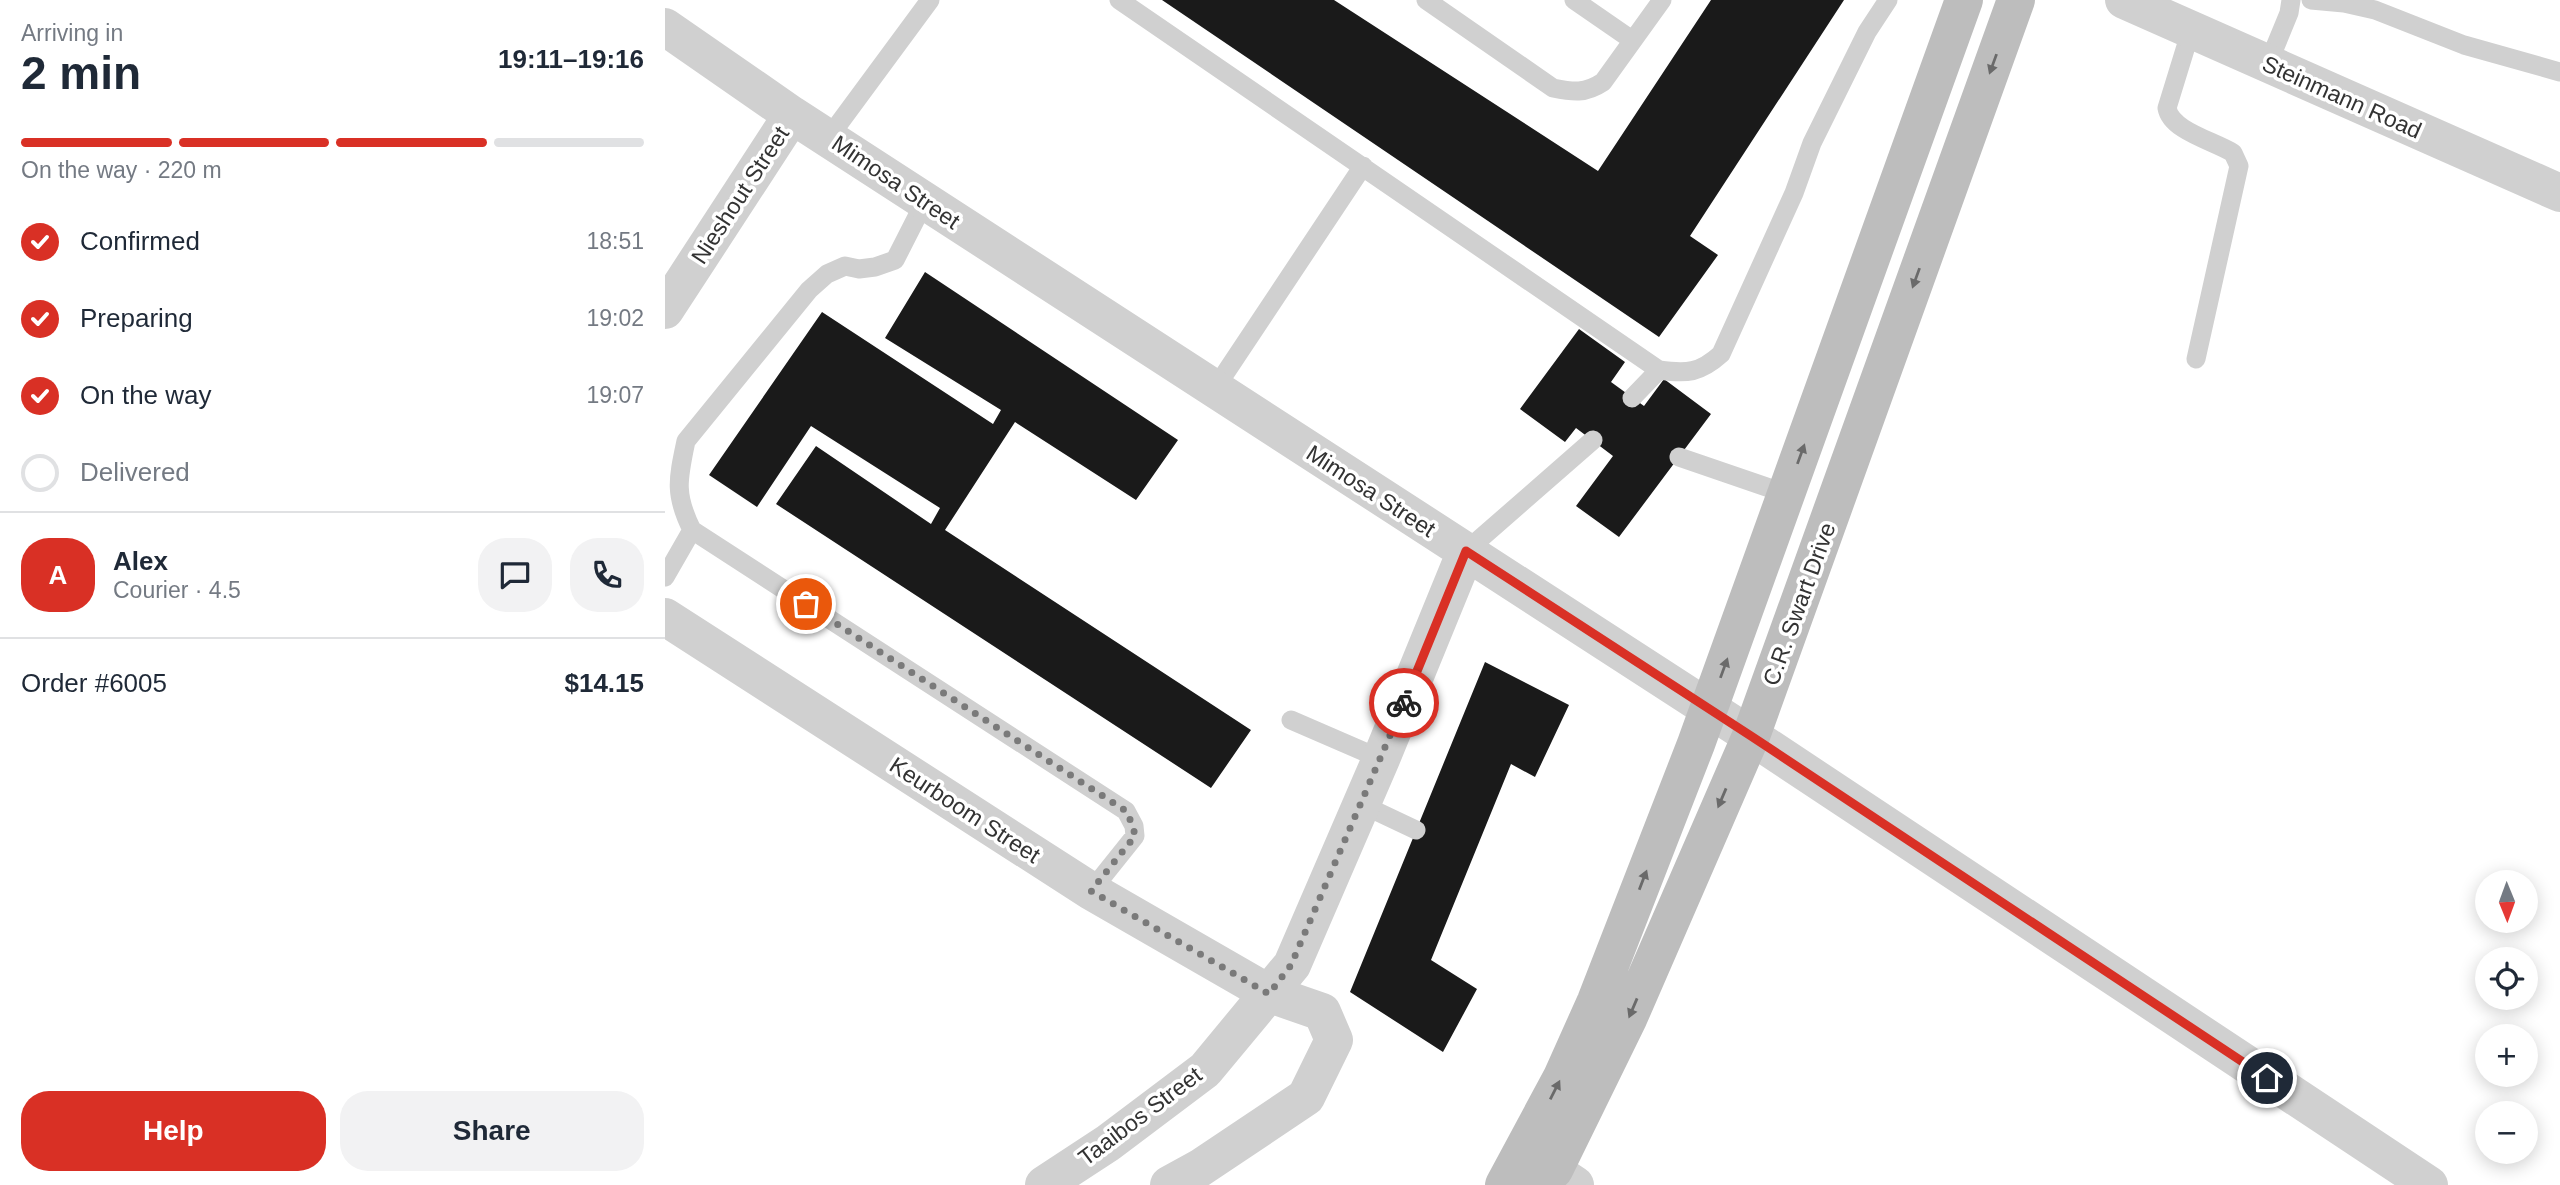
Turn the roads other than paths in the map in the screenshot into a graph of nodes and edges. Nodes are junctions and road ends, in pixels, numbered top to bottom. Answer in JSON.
{"nodes":[{"id":1,"x":930,"y":0,"type":"edge"},
{"id":2,"x":1119,"y":0,"type":"edge"},
{"id":3,"x":1426,"y":0,"type":"edge"},
{"id":4,"x":1574,"y":0,"type":"edge"},
{"id":5,"x":1662,"y":0,"type":"edge"},
{"id":6,"x":1888,"y":0,"type":"edge"},
{"id":7,"x":1965,"y":0,"type":"edge"},
{"id":8,"x":2017,"y":0,"type":"edge"},
{"id":9,"x":2124,"y":0,"type":"edge"},
{"id":10,"x":2291,"y":0,"type":"edge"},
{"id":11,"x":2311,"y":0,"type":"edge"},
{"id":12,"x":665,"y":27,"type":"edge"},
{"id":13,"x":2191,"y":30,"type":"junction"},
{"id":14,"x":1632,"y":40,"type":"junction"},
{"id":15,"x":2269,"y":64,"type":"junction"},
{"id":16,"x":2560,"y":72,"type":"edge"},
{"id":17,"x":792,"y":115,"type":"junction"},
{"id":18,"x":829,"y":137,"type":"junction"},
{"id":19,"x":1363,"y":166,"type":"junction"},
{"id":20,"x":2560,"y":193,"type":"edge"},
{"id":21,"x":925,"y":201,"type":"junction"},
{"id":22,"x":665,"y":310,"type":"edge"},
{"id":23,"x":2196,"y":359,"type":"dead end"},
{"id":24,"x":1659,"y":370,"type":"junction"},
{"id":25,"x":1215,"y":390,"type":"junction"},
{"id":26,"x":1632,"y":398,"type":"dead end"},
{"id":27,"x":1593,"y":440,"type":"dead end"},
{"id":28,"x":1679,"y":457,"type":"dead end"},
{"id":29,"x":1787,"y":494,"type":"junction"},
{"id":30,"x":692,"y":530,"type":"junction"},
{"id":31,"x":1466,"y":551,"type":"junction"},
{"id":32,"x":665,"y":576,"type":"edge"},
{"id":33,"x":665,"y":617,"type":"edge"},
{"id":34,"x":1709,"y":710,"type":"junction"},
{"id":35,"x":1291,"y":720,"type":"dead end"},
{"id":36,"x":1751,"y":736,"type":"junction"},
{"id":37,"x":1381,"y":759,"type":"junction"},
{"id":38,"x":1361,"y":804,"type":"junction"},
{"id":39,"x":1416,"y":830,"type":"dead end"},
{"id":40,"x":1091,"y":891,"type":"junction"},
{"id":41,"x":1269,"y":994,"type":"junction"},
{"id":42,"x":1547,"y":1173,"type":"edge"},
{"id":43,"x":1044,"y":1185,"type":"edge"},
{"id":44,"x":1169,"y":1185,"type":"edge"},
{"id":45,"x":1504,"y":1185,"type":"edge"},
{"id":46,"x":2429,"y":1185,"type":"edge"}],
"edges":[{"from":1,"to":18,"type":"lane"},
{"from":2,"to":19,"type":"lane"},
{"from":3,"to":14,"type":"lane"},
{"from":4,"to":14,"type":"lane"},
{"from":5,"to":14,"type":"lane"},
{"from":6,"to":24,"type":"lane"},
{"from":29,"to":7,"type":"main road","name":"C.R. Swart Drive","one_way":true},
{"from":8,"to":36,"type":"main road","name":"C.R. Swart Drive","one_way":true},
{"from":9,"to":13,"type":"street","name":"Steinmann Road"},
{"from":10,"to":15,"type":"lane"},
{"from":11,"to":16,"type":"lane"},
{"from":12,"to":17,"type":"street","name":"Mimosa Street"},
{"from":13,"to":15,"type":"street","name":"Steinmann Road"},
{"from":13,"to":23,"type":"lane"},
{"from":15,"to":20,"type":"street","name":"Steinmann Road"},
{"from":17,"to":18,"type":"street","name":"Mimosa Street"},
{"from":17,"to":22,"type":"street","name":"Nieshout Street"},
{"from":18,"to":21,"type":"street","name":"Mimosa Street"},
{"from":19,"to":24,"type":"lane"},
{"from":19,"to":25,"type":"lane"},
{"from":21,"to":25,"type":"street","name":"Mimosa Street"},
{"from":21,"to":30,"type":"lane"},
{"from":24,"to":26,"type":"lane"},
{"from":25,"to":31,"type":"street","name":"Mimosa Street"},
{"from":27,"to":31,"type":"lane"},
{"from":28,"to":29,"type":"lane"},
{"from":34,"to":29,"type":"main road","name":"C.R. Swart Drive","one_way":true},
{"from":30,"to":32,"type":"lane"},
{"from":30,"to":40,"type":"lane"},
{"from":31,"to":34,"type":"street","name":"Mimosa Street"},
{"from":31,"to":37,"type":"street","name":"Taaibos Street"},
{"from":33,"to":40,"type":"street","name":"Keurboom Street"},
{"from":34,"to":36,"type":"street","name":"Mimosa Street"},
{"from":42,"to":34,"type":"main road","name":"C.R. Swart Drive","one_way":true},
{"from":35,"to":37,"type":"lane"},
{"from":36,"to":42,"type":"main road","name":"C.R. Swart Drive","one_way":true},
{"from":36,"to":46,"type":"street","name":"Mimosa Street"},
{"from":37,"to":38,"type":"street","name":"Taaibos Street"},
{"from":38,"to":39,"type":"lane"},
{"from":38,"to":41,"type":"street","name":"Taaibos Street"},
{"from":40,"to":41,"type":"street","name":"Keurboom Street"},
{"from":41,"to":43,"type":"street","name":"Taaibos Street"},
{"from":41,"to":44,"type":"street","name":"Keurboom Street"},
{"from":42,"to":45,"type":"main road","name":"C.R. Swart Drive"}]}
